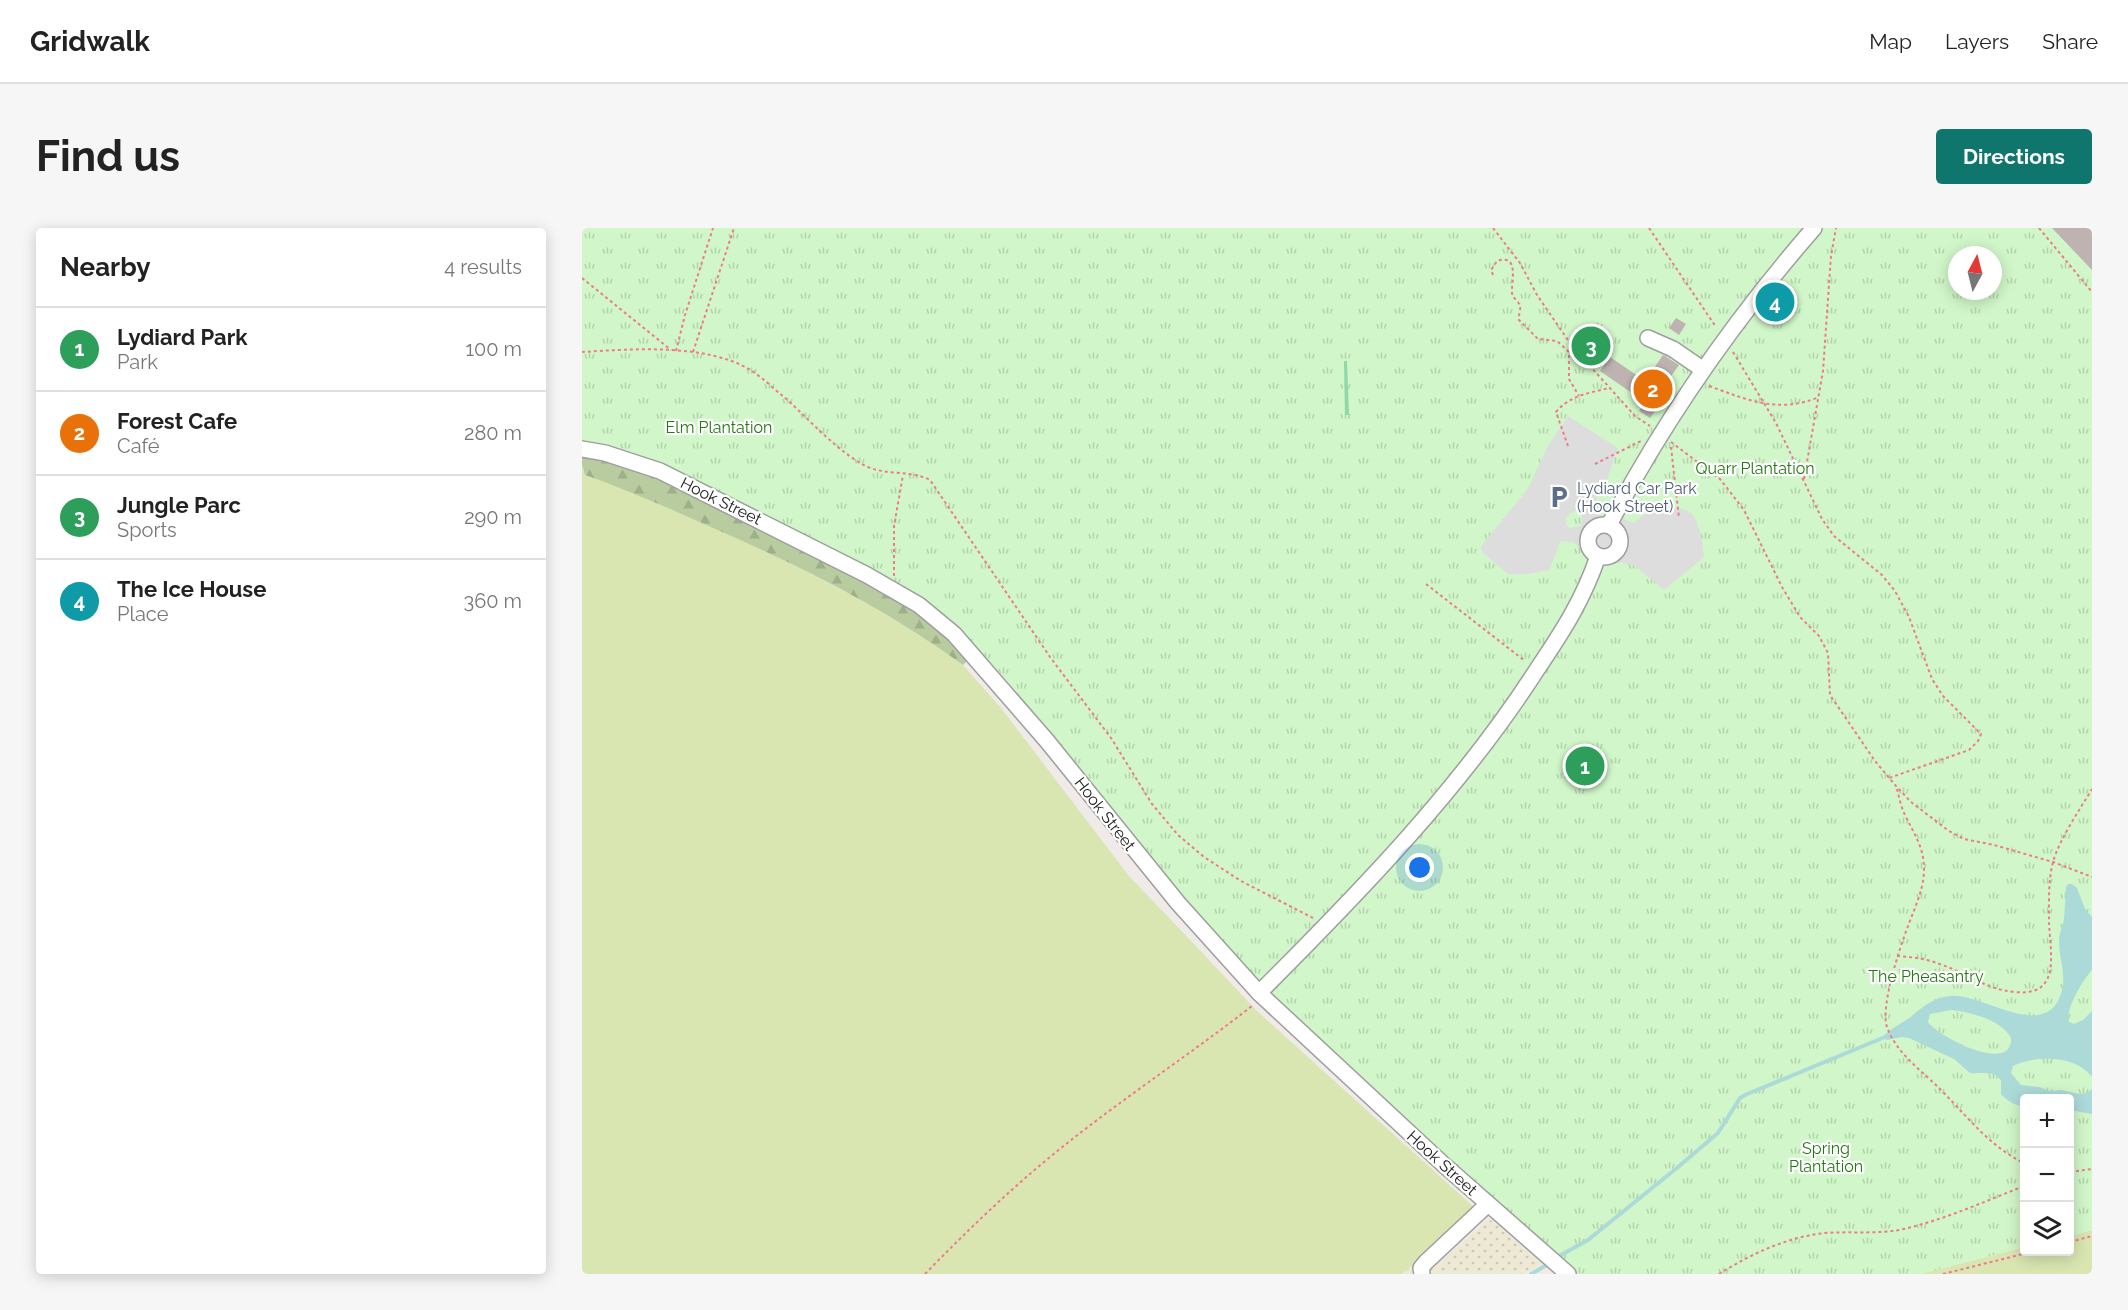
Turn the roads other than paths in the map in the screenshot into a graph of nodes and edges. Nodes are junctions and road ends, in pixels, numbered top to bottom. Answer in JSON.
{"nodes":[{"id":1,"x":1815,"y":228,"type":"edge"},
{"id":2,"x":1648,"y":338,"type":"dead end"},
{"id":3,"x":1699,"y":374,"type":"junction"},
{"id":4,"x":582,"y":449,"type":"edge"},
{"id":5,"x":1609,"y":525,"type":"junction"},
{"id":6,"x":1599,"y":556,"type":"junction"},
{"id":7,"x":1261,"y":995,"type":"junction"},
{"id":8,"x":1488,"y":1204,"type":"junction"},
{"id":9,"x":1422,"y":1274,"type":"edge"},
{"id":10,"x":1568,"y":1274,"type":"edge"}],
"edges":[{"from":1,"to":3,"type":"street"},
{"from":2,"to":3,"type":"street"},
{"from":3,"to":5,"type":"street"},
{"from":4,"to":7,"type":"street","name":"Hook Street"},
{"from":5,"to":6,"type":"street"},
{"from":5,"to":6,"type":"street"},
{"from":6,"to":7,"type":"street"},
{"from":7,"to":8,"type":"street","name":"Hook Street"},
{"from":8,"to":9,"type":"street"},
{"from":8,"to":10,"type":"street","name":"Hook Street"}]}
